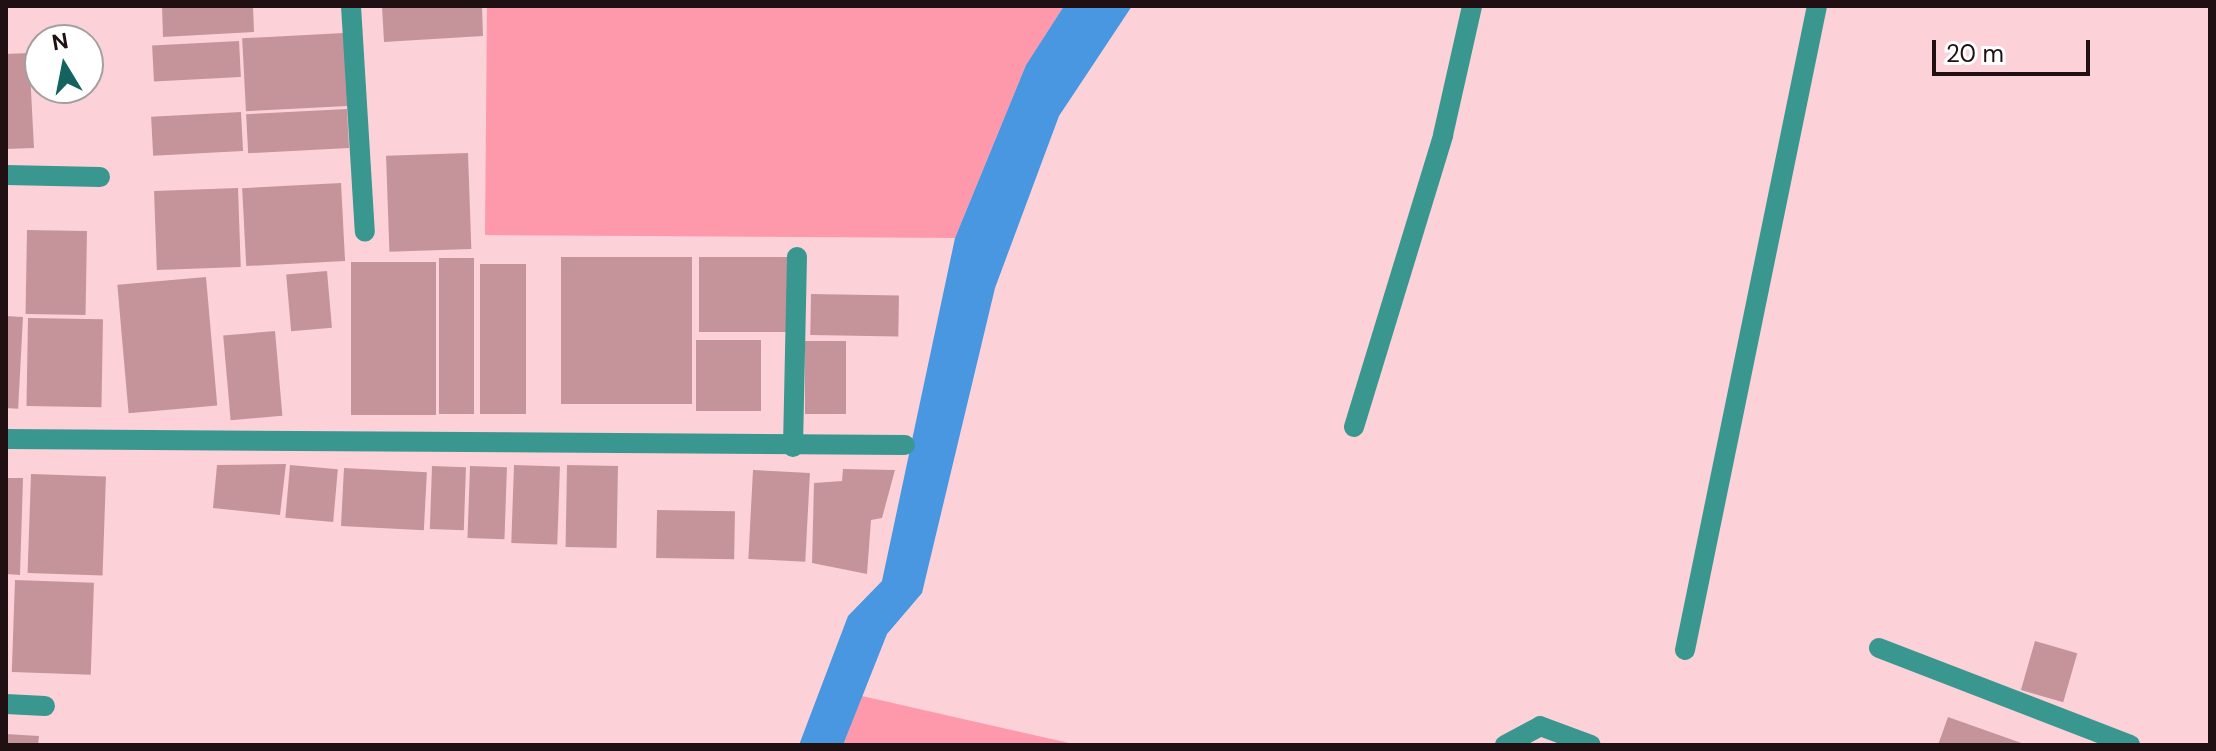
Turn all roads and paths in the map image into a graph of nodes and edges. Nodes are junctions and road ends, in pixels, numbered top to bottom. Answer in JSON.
{"nodes":[{"id":1,"x":351,"y":6,"type":"edge"},
{"id":2,"x":1472,"y":6,"type":"edge"},
{"id":3,"x":1817,"y":6,"type":"edge"},
{"id":4,"x":6,"y":175,"type":"edge"},
{"id":5,"x":100,"y":177,"type":"dead end"},
{"id":6,"x":365,"y":232,"type":"dead end"},
{"id":7,"x":797,"y":257,"type":"dead end"},
{"id":8,"x":1354,"y":427,"type":"dead end"},
{"id":9,"x":6,"y":439,"type":"edge"},
{"id":10,"x":905,"y":445,"type":"dead end"},
{"id":11,"x":793,"y":447,"type":"junction"},
{"id":12,"x":1879,"y":648,"type":"dead end"},
{"id":13,"x":1685,"y":650,"type":"dead end"},
{"id":14,"x":6,"y":704,"type":"edge"},
{"id":15,"x":45,"y":706,"type":"dead end"},
{"id":16,"x":1505,"y":745,"type":"edge"},
{"id":17,"x":1591,"y":745,"type":"edge"},
{"id":18,"x":2130,"y":745,"type":"edge"}],
"edges":[{"from":1,"to":6,"type":"street"},
{"from":2,"to":8,"type":"street"},
{"from":3,"to":13,"type":"street"},
{"from":4,"to":5,"type":"street"},
{"from":7,"to":11,"type":"street"},
{"from":9,"to":11,"type":"street"},
{"from":10,"to":11,"type":"street"},
{"from":12,"to":18,"type":"street"},
{"from":14,"to":15,"type":"street"},
{"from":16,"to":17,"type":"street"}]}
